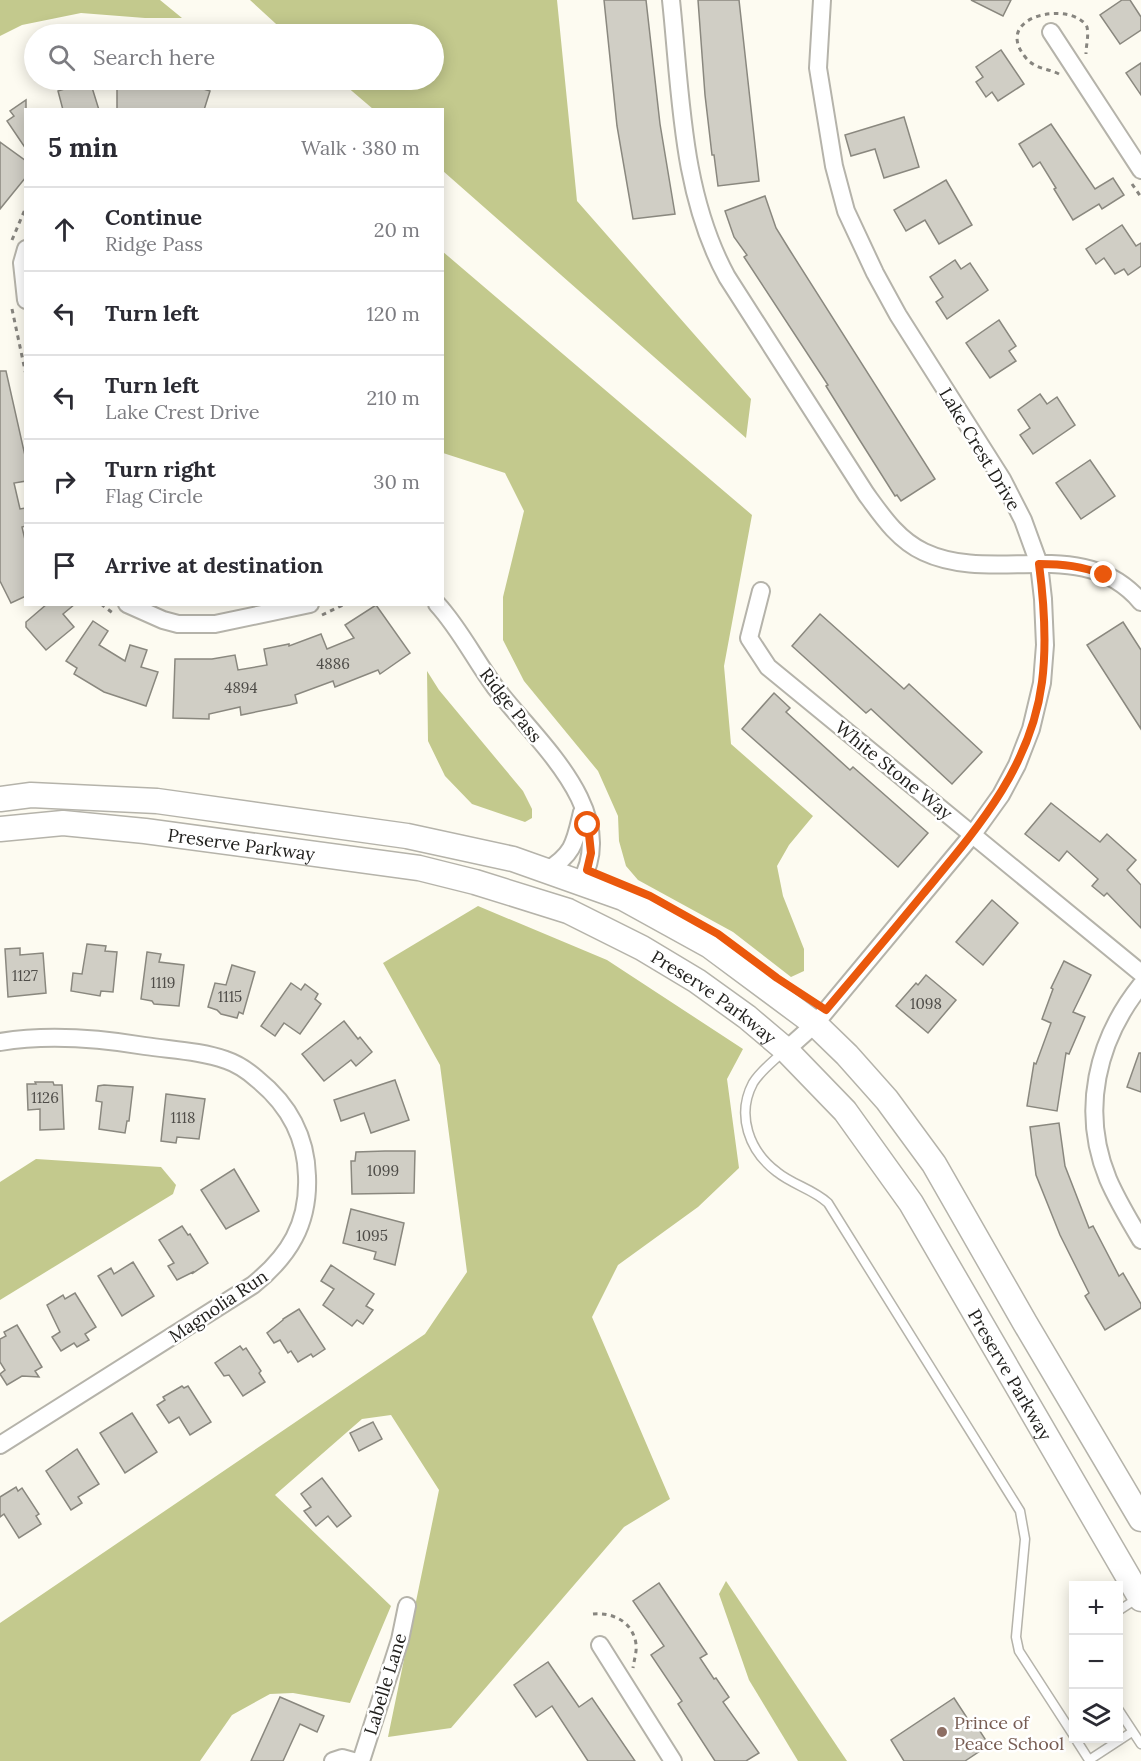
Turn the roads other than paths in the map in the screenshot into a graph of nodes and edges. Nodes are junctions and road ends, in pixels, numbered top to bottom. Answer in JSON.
{"nodes":[{"id":1,"x":671,"y":0,"type":"edge"},
{"id":2,"x":822,"y":0,"type":"edge"},
{"id":3,"x":1051,"y":32,"type":"dead end"},
{"id":4,"x":1141,"y":170,"type":"edge"},
{"id":5,"x":24,"y":256,"type":"edge"},
{"id":6,"x":24,"y":282,"type":"edge"},
{"id":7,"x":1039,"y":564,"type":"junction"},
{"id":8,"x":761,"y":591,"type":"dead end"},
{"id":9,"x":1141,"y":602,"type":"edge"},
{"id":10,"x":132,"y":606,"type":"edge"},
{"id":11,"x":300,"y":606,"type":"edge"},
{"id":12,"x":439,"y":606,"type":"edge"},
{"id":13,"x":0,"y":799,"type":"edge"},
{"id":14,"x":584,"y":806,"type":"junction"},
{"id":15,"x":0,"y":829,"type":"edge"},
{"id":16,"x":973,"y":834,"type":"junction"},
{"id":17,"x":546,"y":871,"type":"junction"},
{"id":18,"x":574,"y":897,"type":"junction"},
{"id":19,"x":1141,"y":973,"type":"edge"},
{"id":20,"x":1141,"y":985,"type":"edge"},
{"id":21,"x":815,"y":1024,"type":"junction"},
{"id":22,"x":0,"y":1042,"type":"edge"},
{"id":23,"x":786,"y":1050,"type":"junction"},
{"id":24,"x":1141,"y":1240,"type":"edge"},
{"id":25,"x":0,"y":1445,"type":"edge"},
{"id":26,"x":1141,"y":1519,"type":"edge"},
{"id":27,"x":1141,"y":1597,"type":"edge"},
{"id":28,"x":408,"y":1606,"type":"dead end"},
{"id":29,"x":1123,"y":1608,"type":"edge"},
{"id":30,"x":600,"y":1646,"type":"dead end"},
{"id":31,"x":1123,"y":1716,"type":"edge"},
{"id":32,"x":1069,"y":1729,"type":"edge"},
{"id":33,"x":1132,"y":1732,"type":"junction"},
{"id":34,"x":1078,"y":1743,"type":"edge"},
{"id":35,"x":1141,"y":1744,"type":"edge"},
{"id":36,"x":333,"y":1761,"type":"edge"},
{"id":37,"x":353,"y":1761,"type":"edge"},
{"id":38,"x":362,"y":1761,"type":"edge"},
{"id":39,"x":674,"y":1761,"type":"edge"},
{"id":40,"x":1089,"y":1761,"type":"edge"}],
"edges":[{"from":1,"to":7,"type":"street"},
{"from":2,"to":7,"type":"street","name":"Lake Crest Drive"},
{"from":3,"to":4,"type":"street"},
{"from":5,"to":6,"type":"street"},
{"from":7,"to":9,"type":"street"},
{"from":7,"to":16,"type":"street","name":"Lake Crest Drive"},
{"from":8,"to":16,"type":"street","name":"White Stone Way"},
{"from":10,"to":11,"type":"street"},
{"from":12,"to":14,"type":"street","name":"Ridge Pass"},
{"from":13,"to":17,"type":"street","name":"Preserve Parkway"},
{"from":14,"to":17,"type":"street"},
{"from":14,"to":18,"type":"street","name":"Ridge Pass"},
{"from":15,"to":18,"type":"street","name":"Preserve Parkway"},
{"from":16,"to":19,"type":"street","name":"White Stone Way"},
{"from":16,"to":21,"type":"street","name":"Lake Crest Drive"},
{"from":17,"to":18,"type":"street","name":"Preserve Parkway"},
{"from":18,"to":21,"type":"street","name":"Preserve Parkway"},
{"from":18,"to":23,"type":"street","name":"Preserve Parkway"},
{"from":20,"to":24,"type":"street"},
{"from":21,"to":23,"type":"street","name":"Lake Crest Drive"},
{"from":21,"to":26,"type":"street","name":"Preserve Parkway"},
{"from":22,"to":25,"type":"street","name":"Magnolia Run"},
{"from":23,"to":27,"type":"street","name":"Preserve Parkway"},
{"from":23,"to":32,"type":"lane"},
{"from":27,"to":29,"type":"lane"},
{"from":28,"to":38,"type":"street","name":"Labelle Lane"},
{"from":30,"to":39,"type":"street"},
{"from":31,"to":33,"type":"lane"},
{"from":33,"to":35,"type":"lane"},
{"from":33,"to":40,"type":"lane"},
{"from":34,"to":40,"type":"lane"},
{"from":36,"to":37,"type":"street"}]}
